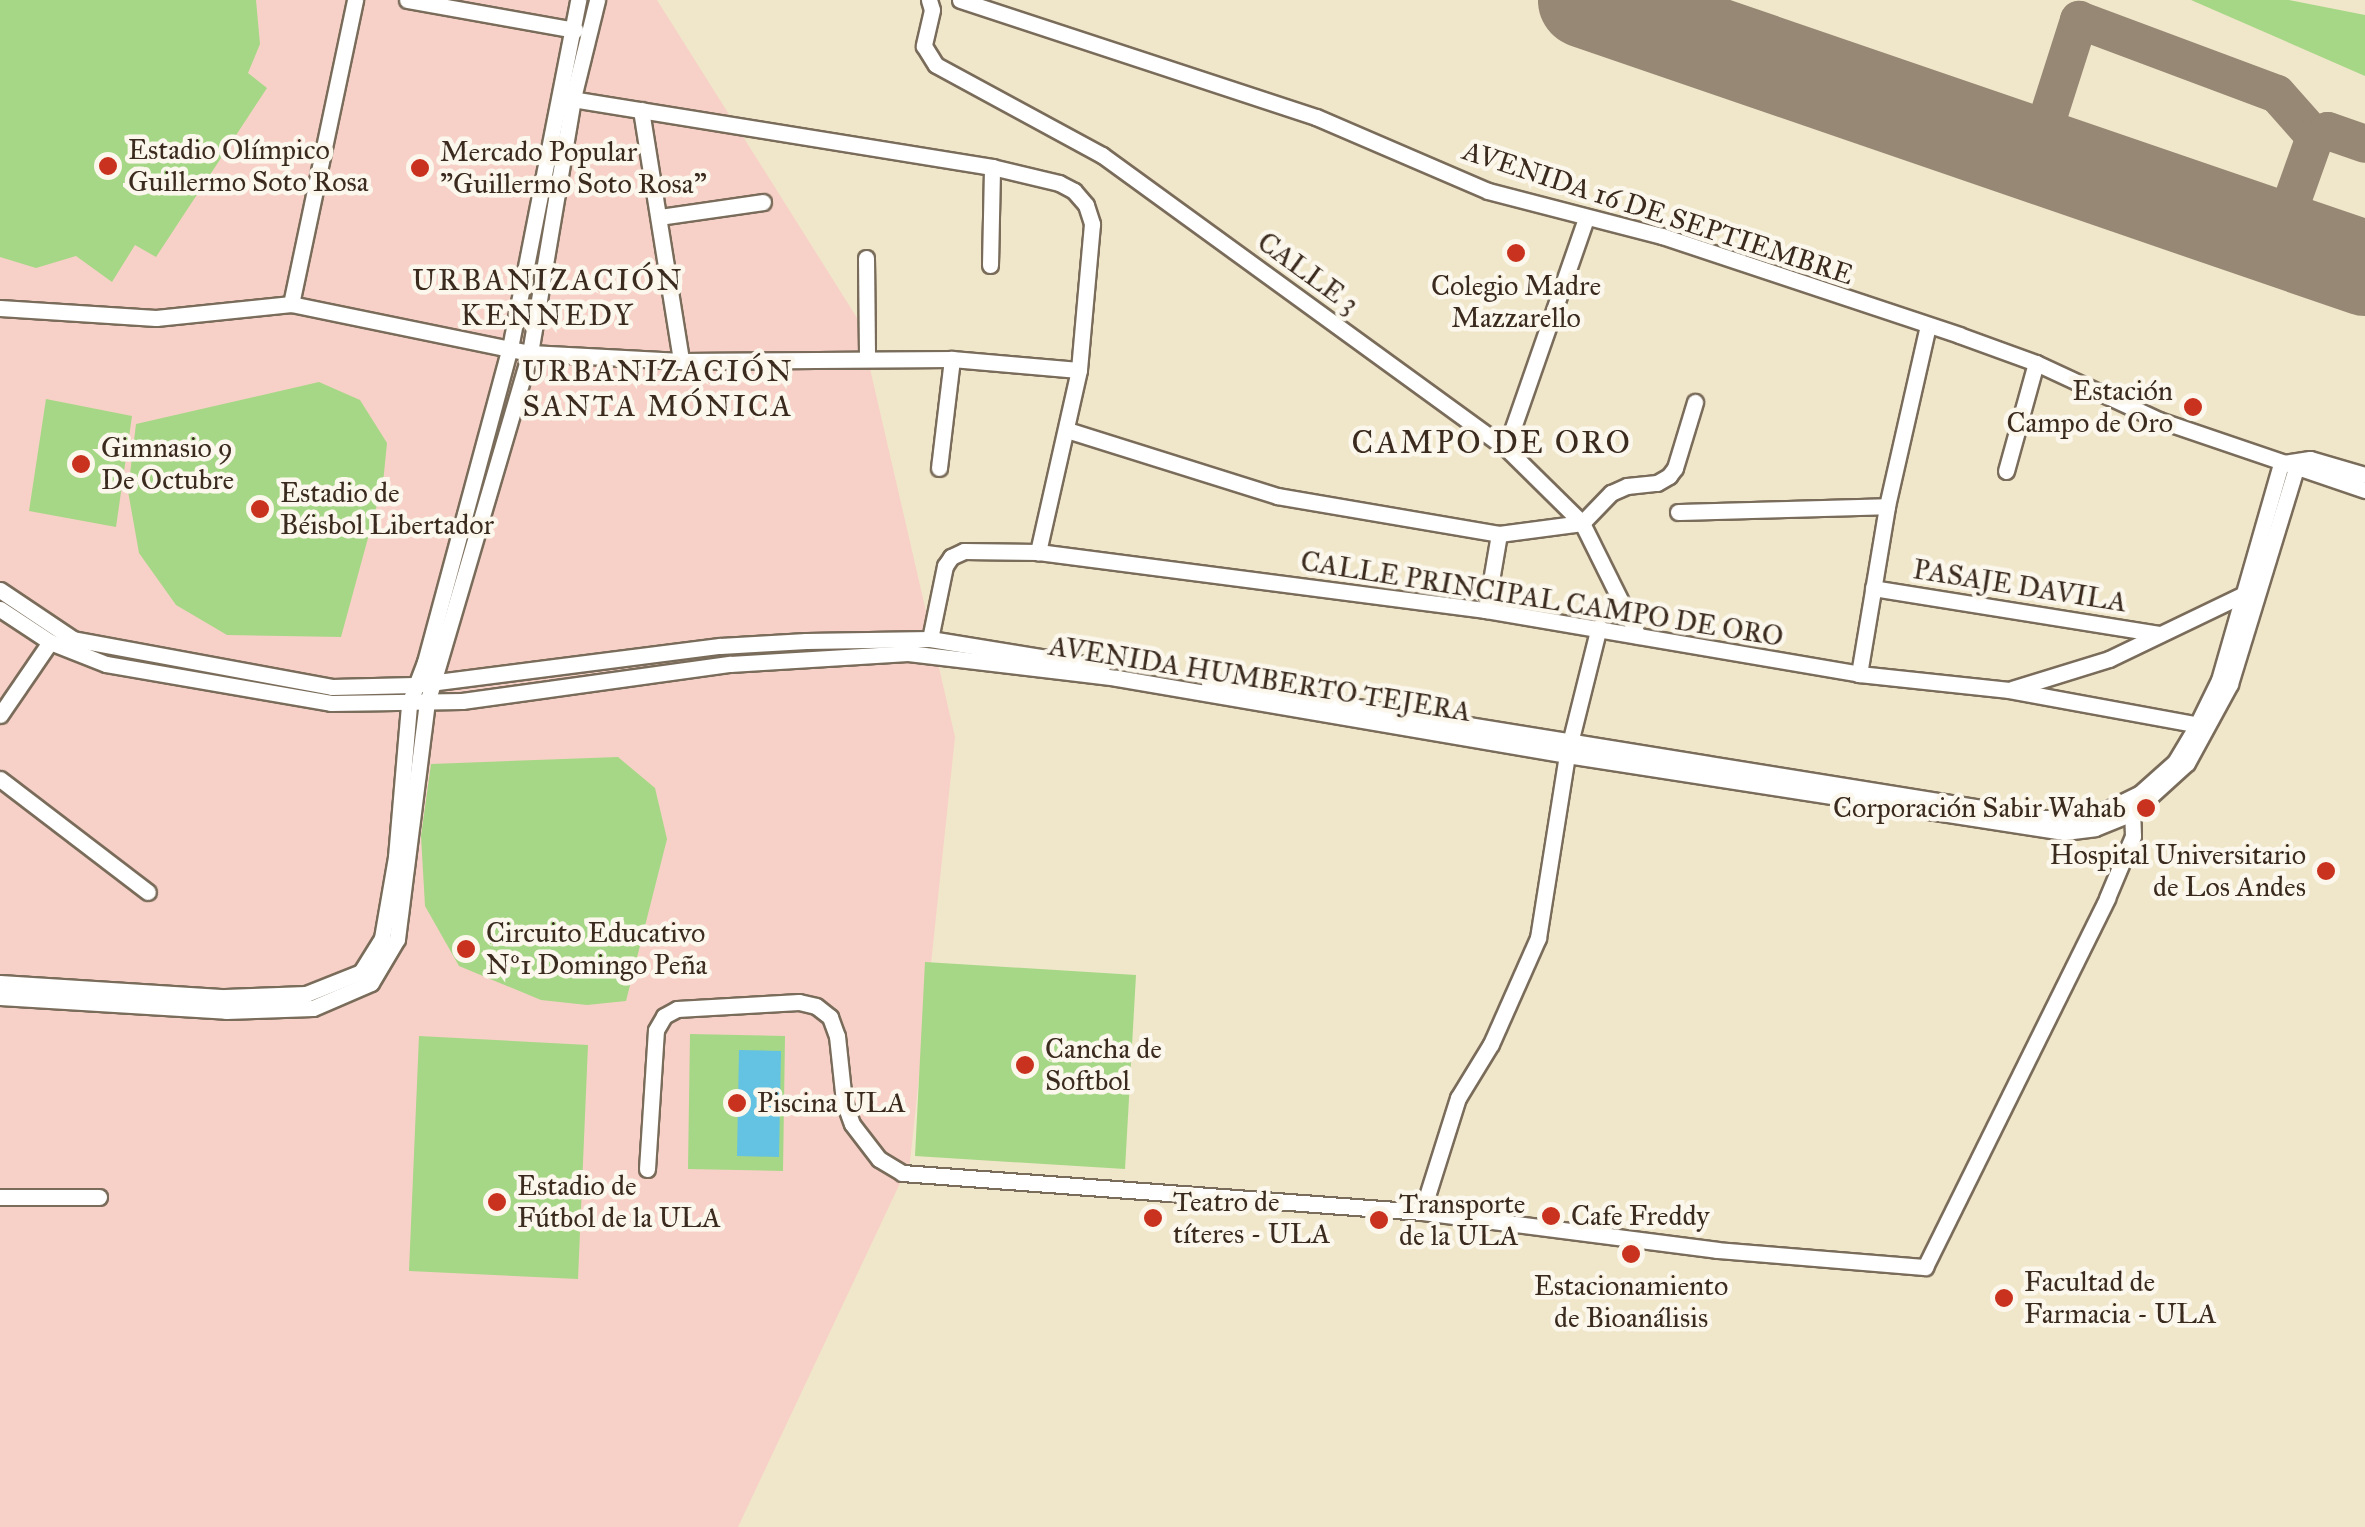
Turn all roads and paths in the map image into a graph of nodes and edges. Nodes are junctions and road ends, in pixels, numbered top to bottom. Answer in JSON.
{"nodes":[{"id":1,"x":354,"y":0,"type":"edge"},
{"id":2,"x":407,"y":0,"type":"edge"},
{"id":3,"x":578,"y":0,"type":"edge"},
{"id":4,"x":596,"y":0,"type":"edge"},
{"id":5,"x":929,"y":0,"type":"edge"},
{"id":6,"x":960,"y":0,"type":"edge"},
{"id":7,"x":570,"y":28,"type":"junction"},
{"id":8,"x":586,"y":33,"type":"junction"},
{"id":9,"x":565,"y":97,"type":"junction"},
{"id":10,"x":641,"y":110,"type":"junction"},
{"id":11,"x":992,"y":167,"type":"junction"},
{"id":12,"x":764,"y":202,"type":"dead end"},
{"id":13,"x":659,"y":217,"type":"junction"},
{"id":14,"x":1586,"y":218,"type":"junction"},
{"id":15,"x":866,"y":258,"type":"dead end"},
{"id":16,"x":990,"y":264,"type":"dead end"},
{"id":17,"x":290,"y":304,"type":"junction"},
{"id":18,"x":0,"y":308,"type":"edge"},
{"id":19,"x":1928,"y":326,"type":"junction"},
{"id":20,"x":510,"y":348,"type":"junction"},
{"id":21,"x":530,"y":353,"type":"junction"},
{"id":22,"x":867,"y":358,"type":"junction"},
{"id":23,"x":952,"y":359,"type":"junction"},
{"id":24,"x":681,"y":362,"type":"junction"},
{"id":25,"x":2036,"y":363,"type":"junction"},
{"id":26,"x":1079,"y":370,"type":"junction"},
{"id":27,"x":1694,"y":402,"type":"dead end"},
{"id":28,"x":1068,"y":430,"type":"junction"},
{"id":29,"x":1506,"y":448,"type":"junction"},
{"id":30,"x":2288,"y":466,"type":"junction"},
{"id":31,"x":939,"y":468,"type":"dead end"},
{"id":32,"x":2006,"y":471,"type":"dead end"},
{"id":33,"x":2365,"y":475,"type":"edge"},
{"id":34,"x":2365,"y":490,"type":"edge"},
{"id":35,"x":1887,"y":506,"type":"junction"},
{"id":36,"x":1678,"y":512,"type":"dead end"},
{"id":37,"x":1582,"y":524,"type":"junction"},
{"id":38,"x":1498,"y":534,"type":"junction"},
{"id":39,"x":1038,"y":552,"type":"junction"},
{"id":40,"x":1873,"y":588,"type":"junction"},
{"id":41,"x":0,"y":590,"type":"edge"},
{"id":42,"x":2244,"y":594,"type":"junction"},
{"id":43,"x":0,"y":609,"type":"edge"},
{"id":44,"x":1486,"y":610,"type":"junction"},
{"id":45,"x":1598,"y":628,"type":"junction"},
{"id":46,"x":2159,"y":634,"type":"junction"},
{"id":47,"x":1638,"y":636,"type":"junction"},
{"id":48,"x":930,"y":639,"type":"junction"},
{"id":49,"x":50,"y":642,"type":"junction"},
{"id":50,"x":1859,"y":674,"type":"junction"},
{"id":51,"x":432,"y":683,"type":"junction"},
{"id":52,"x":414,"y":685,"type":"junction"},
{"id":53,"x":2008,"y":690,"type":"junction"},
{"id":54,"x":427,"y":703,"type":"junction"},
{"id":55,"x":409,"y":704,"type":"junction"},
{"id":56,"x":0,"y":715,"type":"edge"},
{"id":57,"x":2203,"y":726,"type":"junction"},
{"id":58,"x":1569,"y":748,"type":"junction"},
{"id":59,"x":0,"y":779,"type":"edge"},
{"id":60,"x":2132,"y":812,"type":"junction"},
{"id":61,"x":148,"y":892,"type":"dead end"},
{"id":62,"x":0,"y":983,"type":"edge"},
{"id":63,"x":0,"y":997,"type":"edge"},
{"id":64,"x":647,"y":1169,"type":"dead end"},
{"id":65,"x":0,"y":1197,"type":"edge"},
{"id":66,"x":99,"y":1198,"type":"dead end"},
{"id":67,"x":1422,"y":1212,"type":"junction"}],
"edges":[{"from":1,"to":17,"type":"street"},
{"from":2,"to":7,"type":"street"},
{"from":3,"to":7,"type":"street"},
{"from":4,"to":8,"type":"street"},
{"from":5,"to":29,"type":"street","name":"CALLE 3"},
{"from":6,"to":14,"type":"street","name":"AVENIDA 16 DE SEPTIEMBRE"},
{"from":7,"to":8,"type":"street"},
{"from":7,"to":9,"type":"street"},
{"from":8,"to":9,"type":"street"},
{"from":9,"to":10,"type":"street"},
{"from":9,"to":20,"type":"street"},
{"from":9,"to":21,"type":"street"},
{"from":10,"to":11,"type":"street"},
{"from":10,"to":13,"type":"street"},
{"from":11,"to":16,"type":"street"},
{"from":11,"to":26,"type":"street"},
{"from":12,"to":13,"type":"street"},
{"from":13,"to":24,"type":"street"},
{"from":14,"to":19,"type":"street","name":"AVENIDA 16 DE SEPTIEMBRE"},
{"from":14,"to":29,"type":"street"},
{"from":15,"to":22,"type":"street"},
{"from":17,"to":18,"type":"street"},
{"from":17,"to":20,"type":"street"},
{"from":19,"to":25,"type":"street","name":"AVENIDA 16 DE SEPTIEMBRE"},
{"from":19,"to":35,"type":"street"},
{"from":20,"to":21,"type":"street"},
{"from":20,"to":52,"type":"street"},
{"from":21,"to":24,"type":"street"},
{"from":21,"to":51,"type":"street"},
{"from":22,"to":23,"type":"street"},
{"from":22,"to":24,"type":"street"},
{"from":23,"to":26,"type":"street"},
{"from":23,"to":31,"type":"street"},
{"from":25,"to":30,"type":"street","name":"AVENIDA 16 DE SEPTIEMBRE"},
{"from":25,"to":32,"type":"street"},
{"from":26,"to":28,"type":"street"},
{"from":27,"to":37,"type":"street"},
{"from":28,"to":38,"type":"street"},
{"from":28,"to":39,"type":"street"},
{"from":29,"to":37,"type":"street","name":"CALLE 3"},
{"from":30,"to":33,"type":"street","name":"AVENIDA 16 DE SEPTIEMBRE"},
{"from":30,"to":34,"type":"street","name":"AVENIDA 16 DE SEPTIEMBRE"},
{"from":30,"to":42,"type":"street","name":"AVENIDA HUMBERTO TEJERA"},
{"from":30,"to":57,"type":"street","name":"AVENIDA HUMBERTO TEJERA"},
{"from":35,"to":36,"type":"street"},
{"from":35,"to":40,"type":"street"},
{"from":37,"to":38,"type":"street"},
{"from":37,"to":47,"type":"street","name":"CALLE 3"},
{"from":38,"to":44,"type":"street"},
{"from":39,"to":44,"type":"street","name":"CALLE PRINCIPAL CAMPO DE ORO"},
{"from":39,"to":48,"type":"street","name":"CALLE PRINCIPAL CAMPO DE ORO"},
{"from":40,"to":46,"type":"street","name":"PASAJE DAVILA"},
{"from":40,"to":50,"type":"street"},
{"from":41,"to":52,"type":"street","name":"AVENIDA HUMBERTO TEJERA"},
{"from":42,"to":46,"type":"street"},
{"from":42,"to":57,"type":"street","name":"AVENIDA HUMBERTO TEJERA"},
{"from":43,"to":49,"type":"street","name":"AVENIDA HUMBERTO TEJERA"},
{"from":44,"to":45,"type":"street","name":"CALLE PRINCIPAL CAMPO DE ORO"},
{"from":45,"to":47,"type":"street","name":"CALLE PRINCIPAL CAMPO DE ORO"},
{"from":45,"to":58,"type":"street"},
{"from":46,"to":53,"type":"street"},
{"from":47,"to":50,"type":"street","name":"CALLE PRINCIPAL CAMPO DE ORO"},
{"from":48,"to":51,"type":"street","name":"AVENIDA HUMBERTO TEJERA"},
{"from":48,"to":58,"type":"street","name":"AVENIDA HUMBERTO TEJERA"},
{"from":49,"to":55,"type":"street","name":"AVENIDA HUMBERTO TEJERA"},
{"from":49,"to":56,"type":"street"},
{"from":50,"to":53,"type":"street","name":"CALLE PRINCIPAL CAMPO DE ORO"},
{"from":51,"to":52,"type":"street","name":"AVENIDA HUMBERTO TEJERA"},
{"from":51,"to":54,"type":"street"},
{"from":52,"to":55,"type":"street"},
{"from":53,"to":57,"type":"street","name":"CALLE PRINCIPAL CAMPO DE ORO"},
{"from":54,"to":55,"type":"street","name":"AVENIDA HUMBERTO TEJERA"},
{"from":54,"to":58,"type":"street","name":"AVENIDA HUMBERTO TEJERA"},
{"from":54,"to":63,"type":"street"},
{"from":55,"to":62,"type":"street"},
{"from":57,"to":58,"type":"street","name":"AVENIDA HUMBERTO TEJERA"},
{"from":57,"to":60,"type":"street","name":"AVENIDA HUMBERTO TEJERA"},
{"from":58,"to":60,"type":"street","name":"AVENIDA HUMBERTO TEJERA"},
{"from":58,"to":67,"type":"street"},
{"from":59,"to":61,"type":"street"},
{"from":60,"to":67,"type":"street"},
{"from":64,"to":67,"type":"street"},
{"from":65,"to":66,"type":"street"}]}
